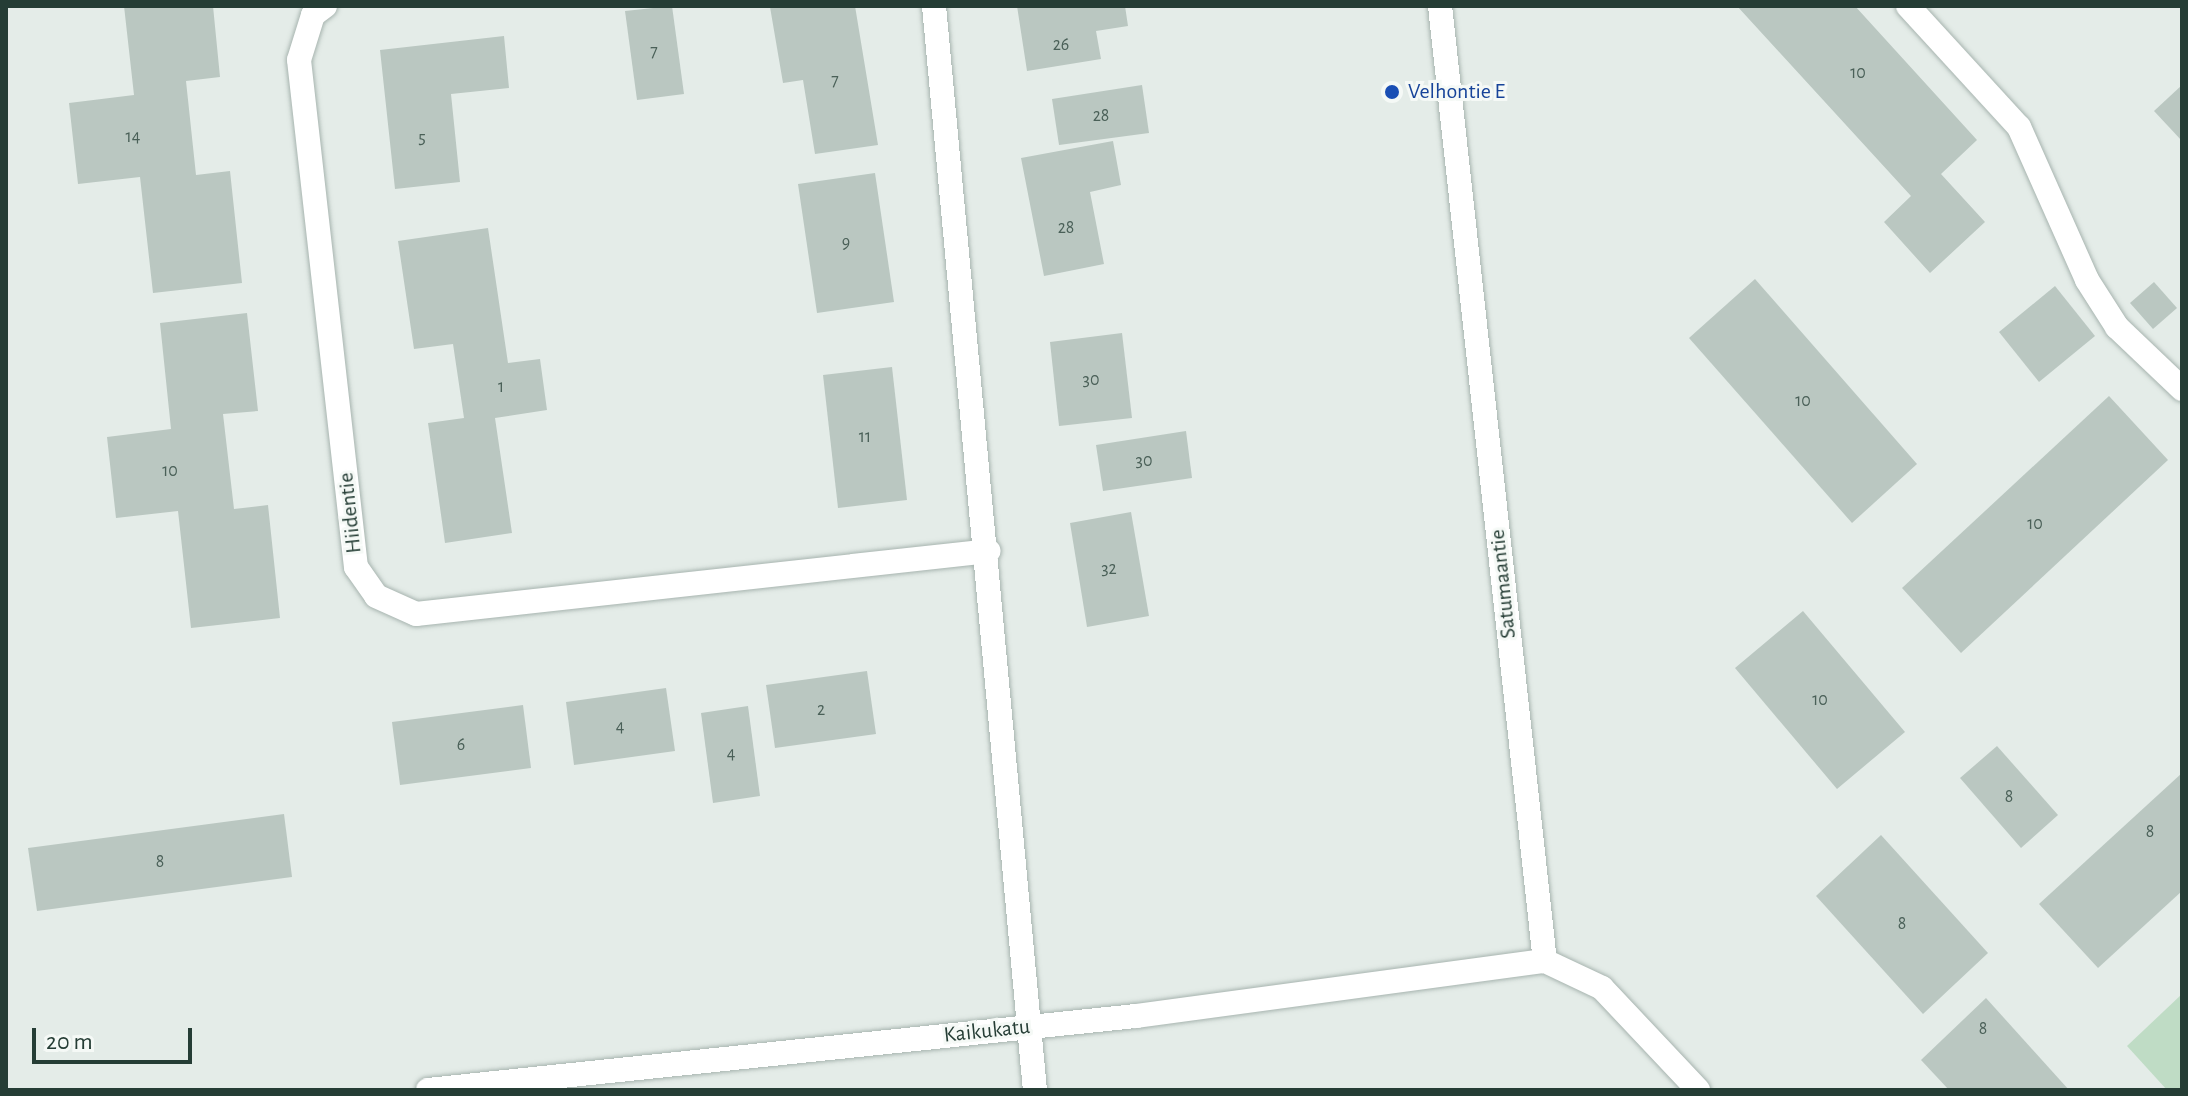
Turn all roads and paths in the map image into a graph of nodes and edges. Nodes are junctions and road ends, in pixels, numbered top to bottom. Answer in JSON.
{"nodes":[{"id":1,"x":325,"y":6,"type":"edge"},
{"id":2,"x":934,"y":6,"type":"edge"},
{"id":3,"x":1440,"y":6,"type":"edge"},
{"id":4,"x":1908,"y":6,"type":"edge"},
{"id":5,"x":2182,"y":389,"type":"edge"},
{"id":6,"x":989,"y":551,"type":"junction"},
{"id":7,"x":1545,"y":961,"type":"junction"},
{"id":8,"x":1030,"y":1026,"type":"junction"},
{"id":9,"x":428,"y":1090,"type":"edge"},
{"id":10,"x":1035,"y":1090,"type":"edge"},
{"id":11,"x":1698,"y":1090,"type":"edge"}],
"edges":[{"from":1,"to":6,"type":"street","name":"Hiidentie"},
{"from":2,"to":6,"type":"street"},
{"from":3,"to":7,"type":"street","name":"Satumaantie"},
{"from":4,"to":5,"type":"street"},
{"from":6,"to":8,"type":"street"},
{"from":7,"to":8,"type":"street","name":"Kaikukatu"},
{"from":7,"to":11,"type":"street"},
{"from":8,"to":9,"type":"street","name":"Kaikukatu"},
{"from":8,"to":10,"type":"street"}]}
